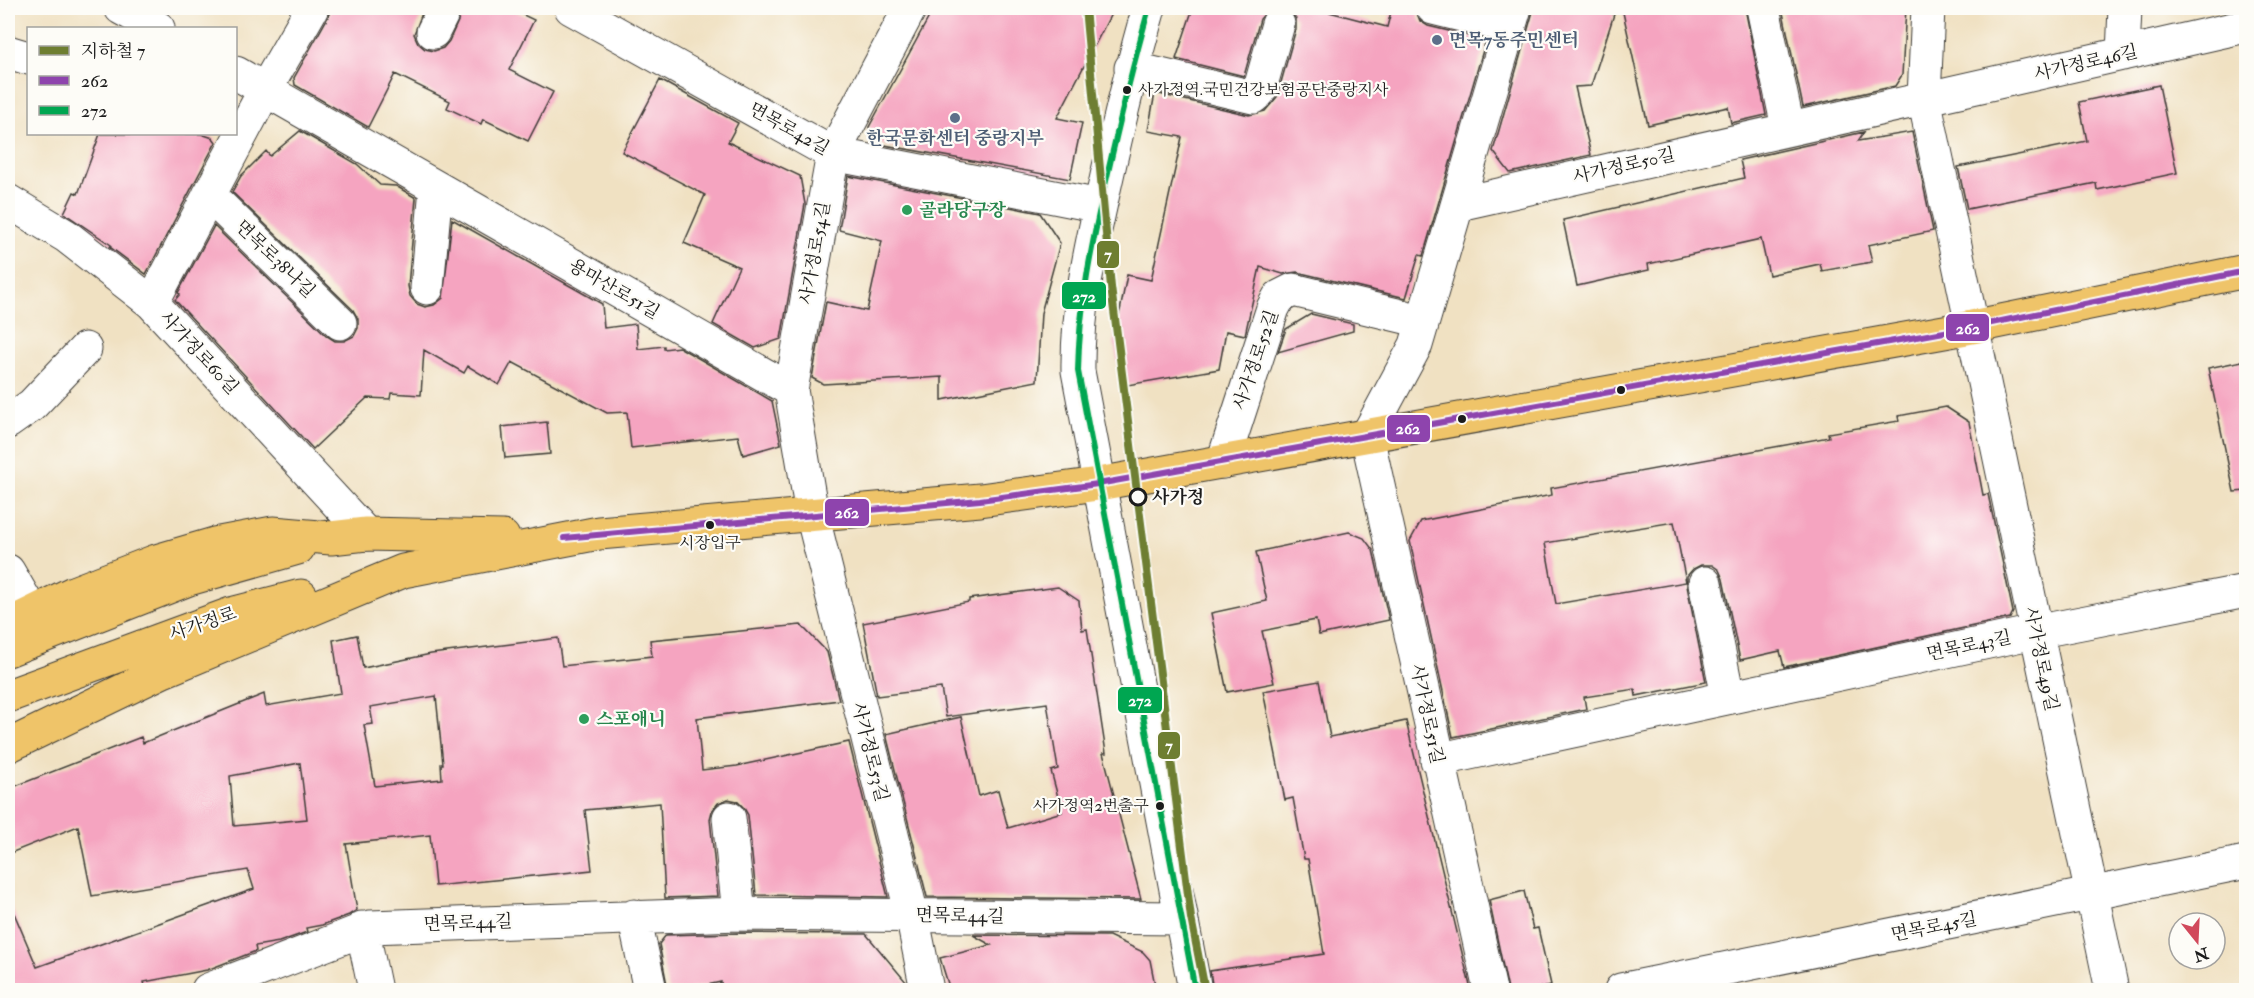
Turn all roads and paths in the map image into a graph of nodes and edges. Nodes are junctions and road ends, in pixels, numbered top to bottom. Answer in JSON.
{"nodes":[{"id":1,"x":121,"y":8,"type":"edge"},
{"id":2,"x":312,"y":8,"type":"edge"},
{"id":3,"x":571,"y":8,"type":"edge"},
{"id":4,"x":910,"y":8,"type":"edge"},
{"id":5,"x":1149,"y":8,"type":"edge"},
{"id":6,"x":1433,"y":8,"type":"edge"},
{"id":7,"x":1763,"y":8,"type":"edge"},
{"id":8,"x":1928,"y":8,"type":"edge"},
{"id":9,"x":2125,"y":8,"type":"edge"},
{"id":10,"x":610,"y":17,"type":"edge"},
{"id":11,"x":1513,"y":17,"type":"edge"},
{"id":12,"x":1278,"y":24,"type":"dead end"},
{"id":13,"x":2247,"y":26,"type":"edge"},
{"id":14,"x":156,"y":27,"type":"edge"},
{"id":15,"x":8,"y":52,"type":"edge"},
{"id":16,"x":2123,"y":54,"type":"junction"},
{"id":17,"x":27,"y":58,"type":"edge"},
{"id":18,"x":1131,"y":68,"type":"junction"},
{"id":19,"x":237,"y":74,"type":"edge"},
{"id":20,"x":265,"y":90,"type":"junction"},
{"id":21,"x":1924,"y":98,"type":"junction"},
{"id":22,"x":241,"y":123,"type":"edge"},
{"id":23,"x":1788,"y":128,"type":"junction"},
{"id":24,"x":236,"y":135,"type":"edge"},
{"id":25,"x":833,"y":154,"type":"junction"},
{"id":26,"x":436,"y":188,"type":"junction"},
{"id":27,"x":209,"y":195,"type":"junction"},
{"id":28,"x":8,"y":201,"type":"edge"},
{"id":29,"x":1459,"y":204,"type":"junction"},
{"id":30,"x":1100,"y":206,"type":"junction"},
{"id":31,"x":2247,"y":271,"type":"edge"},
{"id":32,"x":427,"y":288,"type":"dead end"},
{"id":33,"x":152,"y":303,"type":"junction"},
{"id":34,"x":1422,"y":321,"type":"junction"},
{"id":35,"x":340,"y":323,"type":"dead end"},
{"id":36,"x":1972,"y":327,"type":"junction"},
{"id":37,"x":85,"y":349,"type":"dead end"},
{"id":38,"x":791,"y":390,"type":"junction"},
{"id":39,"x":8,"y":422,"type":"edge"},
{"id":40,"x":1367,"y":436,"type":"junction"},
{"id":41,"x":1222,"y":462,"type":"junction"},
{"id":42,"x":1098,"y":484,"type":"junction"},
{"id":43,"x":812,"y":514,"type":"junction"},
{"id":44,"x":366,"y":534,"type":"junction"},
{"id":45,"x":332,"y":538,"type":"junction"},
{"id":46,"x":564,"y":538,"type":"junction"},
{"id":47,"x":8,"y":571,"type":"edge"},
{"id":48,"x":403,"y":571,"type":"junction"},
{"id":49,"x":1705,"y":583,"type":"dead end"},
{"id":50,"x":2247,"y":591,"type":"edge"},
{"id":51,"x":20,"y":620,"type":"edge"},
{"id":52,"x":2035,"y":632,"type":"junction"},
{"id":53,"x":8,"y":650,"type":"edge"},
{"id":54,"x":8,"y":696,"type":"edge"},
{"id":55,"x":1728,"y":697,"type":"junction"},
{"id":56,"x":8,"y":746,"type":"edge"},
{"id":57,"x":1437,"y":760,"type":"junction"},
{"id":58,"x":729,"y":818,"type":"dead end"},
{"id":59,"x":2247,"y":862,"type":"edge"},
{"id":60,"x":2090,"y":896,"type":"junction"},
{"id":61,"x":740,"y":914,"type":"junction"},
{"id":62,"x":912,"y":915,"type":"junction"},
{"id":63,"x":634,"y":916,"type":"junction"},
{"id":64,"x":1181,"y":918,"type":"junction"},
{"id":65,"x":362,"y":928,"type":"junction"},
{"id":66,"x":208,"y":990,"type":"edge"},
{"id":67,"x":375,"y":990,"type":"edge"},
{"id":68,"x":650,"y":990,"type":"edge"},
{"id":69,"x":927,"y":990,"type":"edge"},
{"id":70,"x":1195,"y":990,"type":"edge"},
{"id":71,"x":1490,"y":990,"type":"edge"},
{"id":72,"x":1621,"y":990,"type":"edge"},
{"id":73,"x":2112,"y":990,"type":"edge"}],
"edges":[{"from":1,"to":14,"type":"street"},
{"from":2,"to":20,"type":"street"},
{"from":3,"to":10,"type":"street","name":"면목로42길"},
{"from":4,"to":25,"type":"street","name":"사가정로54길"},
{"from":5,"to":18,"type":"street"},
{"from":6,"to":11,"type":"street"},
{"from":7,"to":23,"type":"street"},
{"from":8,"to":21,"type":"street"},
{"from":9,"to":16,"type":"street"},
{"from":10,"to":25,"type":"street","name":"면목로42길"},
{"from":11,"to":29,"type":"street"},
{"from":12,"to":18,"type":"street"},
{"from":13,"to":16,"type":"street","name":"사가정로46길"},
{"from":15,"to":17,"type":"street"},
{"from":16,"to":21,"type":"street","name":"사가정로46길"},
{"from":18,"to":30,"type":"street"},
{"from":19,"to":20,"type":"street","name":"용마산로51길"},
{"from":20,"to":22,"type":"street"},
{"from":20,"to":26,"type":"street","name":"용마산로51길"},
{"from":21,"to":23,"type":"street","name":"사가정로50길"},
{"from":21,"to":36,"type":"street"},
{"from":23,"to":29,"type":"street","name":"사가정로50길"},
{"from":24,"to":27,"type":"street"},
{"from":25,"to":30,"type":"street","name":"면목로42길"},
{"from":25,"to":38,"type":"street","name":"사가정로54길"},
{"from":26,"to":32,"type":"street"},
{"from":26,"to":38,"type":"street","name":"용마산로51길"},
{"from":27,"to":33,"type":"street"},
{"from":27,"to":35,"type":"street","name":"면목로38나길"},
{"from":28,"to":33,"type":"street","name":"사가정로60길"},
{"from":29,"to":34,"type":"street"},
{"from":30,"to":42,"type":"street"},
{"from":31,"to":36,"type":"main road"},
{"from":33,"to":44,"type":"street","name":"사가정로60길"},
{"from":34,"to":40,"type":"street"},
{"from":34,"to":41,"type":"street","name":"사가정로52길"},
{"from":36,"to":40,"type":"main road"},
{"from":36,"to":52,"type":"street","name":"사가정로49길"},
{"from":37,"to":39,"type":"street"},
{"from":38,"to":43,"type":"street","name":"사가정로54길"},
{"from":40,"to":41,"type":"main road"},
{"from":40,"to":57,"type":"street","name":"사가정로51길"},
{"from":41,"to":42,"type":"main road"},
{"from":42,"to":43,"type":"main road"},
{"from":42,"to":64,"type":"street"},
{"from":43,"to":46,"type":"main road"},
{"from":43,"to":62,"type":"street","name":"사가정로53길"},
{"from":44,"to":45,"type":"main road"},
{"from":44,"to":46,"type":"main road"},
{"from":45,"to":51,"type":"main road"},
{"from":45,"to":53,"type":"main road"},
{"from":46,"to":48,"type":"main road"},
{"from":47,"to":51,"type":"street"},
{"from":48,"to":54,"type":"main road","name":"사가정로"},
{"from":48,"to":56,"type":"main road"},
{"from":49,"to":55,"type":"street"},
{"from":50,"to":52,"type":"street","name":"면목로43길"},
{"from":52,"to":55,"type":"street","name":"면목로43길"},
{"from":52,"to":60,"type":"street","name":"사가정로49길"},
{"from":55,"to":57,"type":"street","name":"면목로43길"},
{"from":57,"to":71,"type":"street","name":"사가정로51길"},
{"from":58,"to":61,"type":"street"},
{"from":59,"to":60,"type":"street","name":"면목로45길"},
{"from":60,"to":72,"type":"street","name":"면목로45길"},
{"from":60,"to":73,"type":"street","name":"사가정로49길"},
{"from":61,"to":62,"type":"street","name":"면목로44길"},
{"from":61,"to":63,"type":"street","name":"면목로44길"},
{"from":62,"to":64,"type":"street","name":"면목로44길"},
{"from":62,"to":69,"type":"street","name":"사가정로53길"},
{"from":63,"to":65,"type":"street","name":"면목로44길"},
{"from":63,"to":68,"type":"street"},
{"from":64,"to":70,"type":"street"},
{"from":65,"to":66,"type":"street","name":"면목로44길"},
{"from":65,"to":67,"type":"street"}]}
